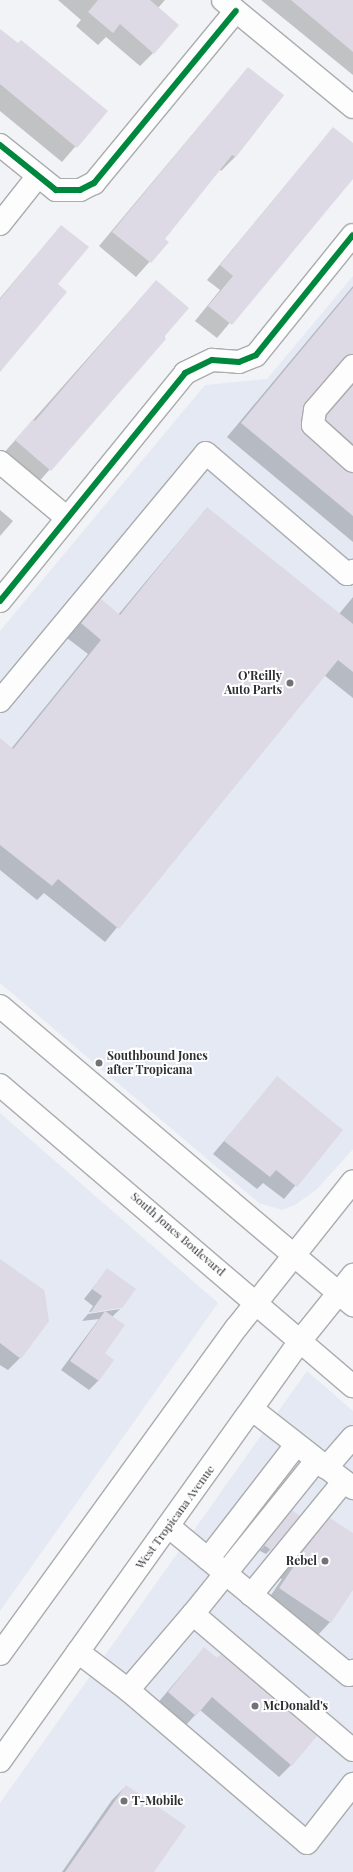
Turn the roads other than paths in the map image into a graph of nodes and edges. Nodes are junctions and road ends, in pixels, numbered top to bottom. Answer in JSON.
{"nodes":[{"id":1,"x":229,"y":5,"type":"edge"},
{"id":2,"x":353,"y":107,"type":"edge"},
{"id":3,"x":0,"y":145,"type":"edge"},
{"id":4,"x":38,"y":176,"type":"junction"},
{"id":5,"x":0,"y":224,"type":"edge"},
{"id":6,"x":353,"y":235,"type":"edge"},
{"id":7,"x":353,"y":366,"type":"edge"},
{"id":8,"x":353,"y":461,"type":"edge"},
{"id":9,"x":0,"y":462,"type":"edge"},
{"id":10,"x":67,"y":518,"type":"junction"},
{"id":11,"x":353,"y":571,"type":"edge"},
{"id":12,"x":0,"y":601,"type":"edge"},
{"id":13,"x":0,"y":701,"type":"edge"},
{"id":14,"x":0,"y":1006,"type":"edge"},
{"id":15,"x":0,"y":1085,"type":"edge"},
{"id":16,"x":353,"y":1181,"type":"edge"},
{"id":17,"x":292,"y":1254,"type":"junction"},
{"id":18,"x":353,"y":1275,"type":"edge"},
{"id":19,"x":346,"y":1299,"type":"edge"},
{"id":20,"x":256,"y":1302,"type":"junction"},
{"id":21,"x":300,"y":1341,"type":"junction"},
{"id":22,"x":353,"y":1386,"type":"edge"},
{"id":23,"x":253,"y":1410,"type":"junction"},
{"id":24,"x":353,"y":1438,"type":"edge"},
{"id":25,"x":296,"y":1445,"type":"junction"},
{"id":26,"x":321,"y":1465,"type":"junction"},
{"id":27,"x":348,"y":1485,"type":"edge"},
{"id":28,"x":168,"y":1526,"type":"junction"},
{"id":29,"x":208,"y":1559,"type":"junction"},
{"id":30,"x":226,"y":1574,"type":"junction"},
{"id":31,"x":251,"y":1595,"type":"junction"},
{"id":32,"x":194,"y":1614,"type":"junction"},
{"id":33,"x":78,"y":1652,"type":"junction"},
{"id":34,"x":0,"y":1654,"type":"edge"},
{"id":35,"x":353,"y":1671,"type":"edge"},
{"id":36,"x":128,"y":1690,"type":"junction"},
{"id":37,"x":353,"y":1750,"type":"edge"},
{"id":38,"x":0,"y":1761,"type":"edge"},
{"id":39,"x":353,"y":1784,"type":"edge"}],
"edges":[{"from":1,"to":2,"type":"main road"},
{"from":1,"to":4,"type":"main road"},
{"from":3,"to":4,"type":"main road"},
{"from":4,"to":5,"type":"main road"},
{"from":6,"to":10,"type":"main road"},
{"from":7,"to":8,"type":"main road"},
{"from":9,"to":10,"type":"main road"},
{"from":10,"to":12,"type":"main road"},
{"from":11,"to":13,"type":"main road"},
{"from":14,"to":17,"type":"main road"},
{"from":15,"to":20,"type":"main road","name":"South Jones Boulevard"},
{"from":16,"to":17,"type":"main road"},
{"from":17,"to":19,"type":"main road"},
{"from":17,"to":20,"type":"main road"},
{"from":18,"to":19,"type":"main road","name":"West Tropicana Avenue"},
{"from":19,"to":21,"type":"main road","name":"West Tropicana Avenue"},
{"from":20,"to":21,"type":"main road","name":"South Jones Boulevard"},
{"from":20,"to":34,"type":"main road"},
{"from":21,"to":22,"type":"main road","name":"South Jones Boulevard"},
{"from":21,"to":23,"type":"main road","name":"West Tropicana Avenue"},
{"from":23,"to":25,"type":"main road"},
{"from":23,"to":28,"type":"main road","name":"West Tropicana Avenue"},
{"from":24,"to":26,"type":"main road"},
{"from":25,"to":26,"type":"main road"},
{"from":25,"to":29,"type":"main road"},
{"from":26,"to":27,"type":"main road"},
{"from":26,"to":30,"type":"main road"},
{"from":27,"to":31,"type":"main road"},
{"from":28,"to":29,"type":"main road"},
{"from":28,"to":33,"type":"main road","name":"West Tropicana Avenue"},
{"from":29,"to":30,"type":"main road"},
{"from":30,"to":31,"type":"main road"},
{"from":30,"to":32,"type":"main road"},
{"from":31,"to":35,"type":"main road"},
{"from":32,"to":36,"type":"main road"},
{"from":32,"to":37,"type":"main road"},
{"from":33,"to":36,"type":"main road"},
{"from":33,"to":38,"type":"main road","name":"West Tropicana Avenue"},
{"from":36,"to":39,"type":"main road"}]}
